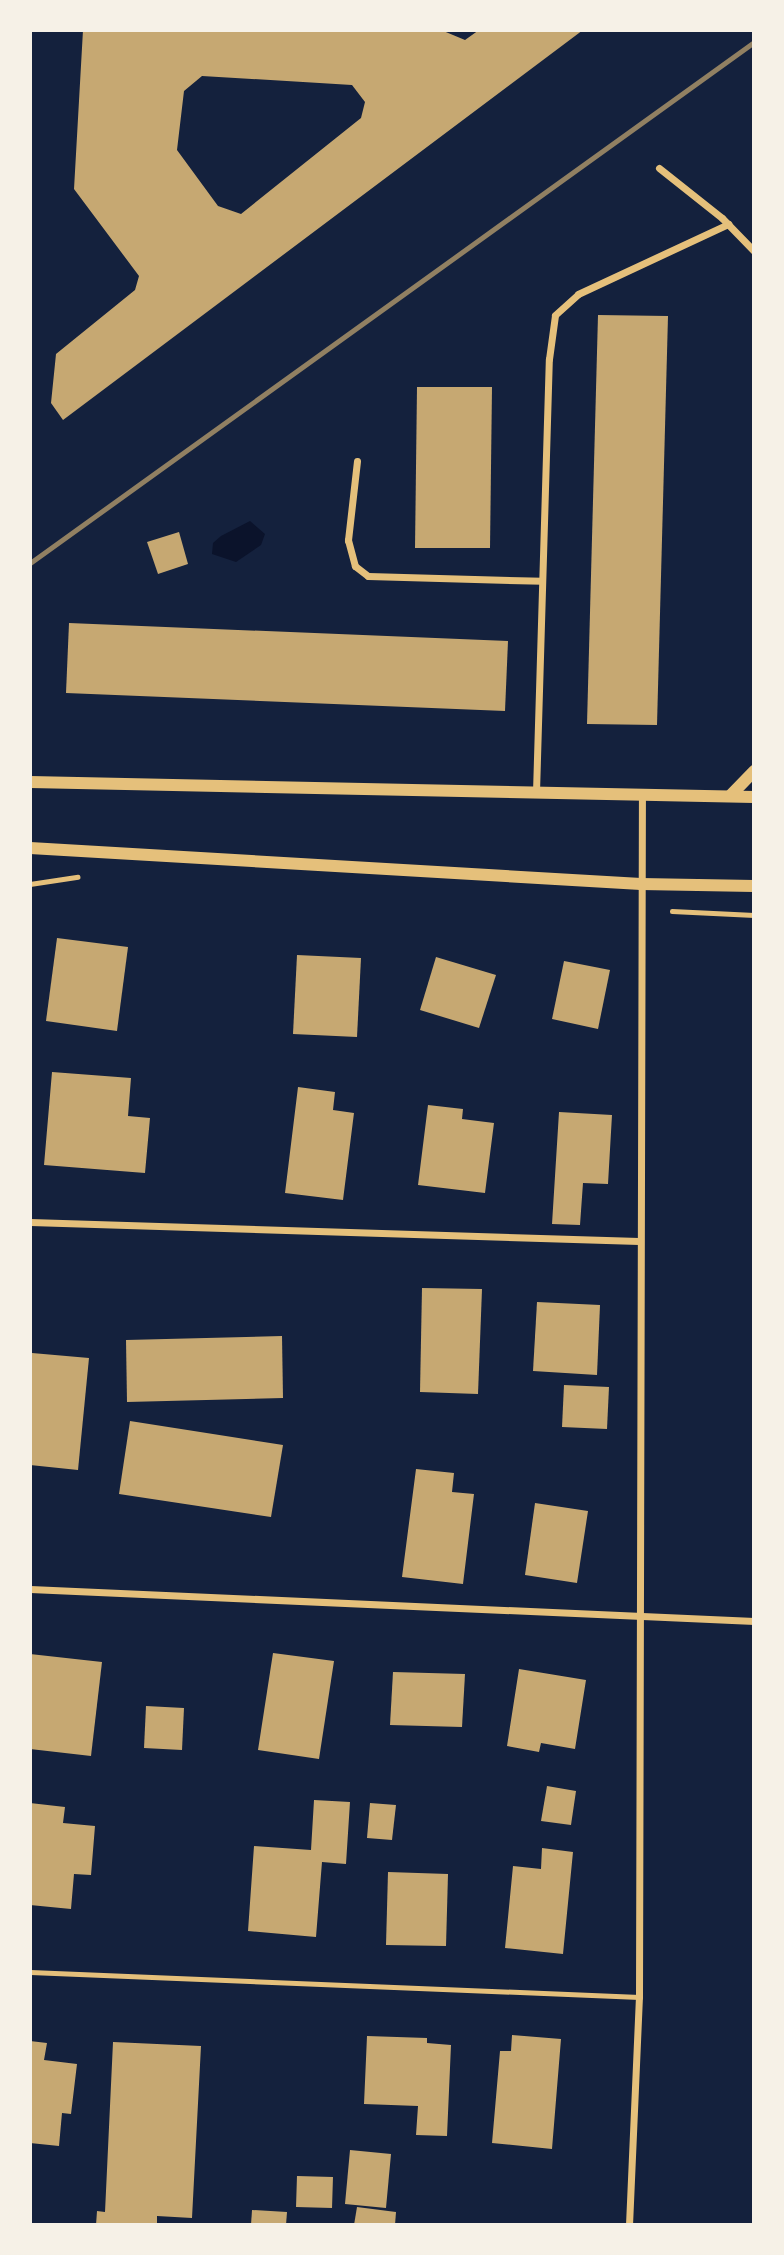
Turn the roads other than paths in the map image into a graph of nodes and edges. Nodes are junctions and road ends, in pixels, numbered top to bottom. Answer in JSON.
{"nodes":[{"id":1,"x":659,"y":168,"type":"dead end"},
{"id":2,"x":728,"y":224,"type":"junction"},
{"id":3,"x":754,"y":251,"type":"edge"},
{"id":4,"x":357,"y":461,"type":"dead end"},
{"id":5,"x":542,"y":581,"type":"junction"},
{"id":6,"x":754,"y":771,"type":"edge"},
{"id":7,"x":30,"y":782,"type":"edge"},
{"id":8,"x":536,"y":792,"type":"junction"},
{"id":9,"x":642,"y":794,"type":"junction"},
{"id":10,"x":730,"y":796,"type":"junction"},
{"id":11,"x":754,"y":797,"type":"edge"},
{"id":12,"x":30,"y":848,"type":"edge"},
{"id":13,"x":642,"y":884,"type":"junction"},
{"id":14,"x":754,"y":886,"type":"edge"},
{"id":15,"x":30,"y":1223,"type":"edge"},
{"id":16,"x":639,"y":1241,"type":"junction"},
{"id":17,"x":30,"y":1589,"type":"edge"},
{"id":18,"x":640,"y":1617,"type":"junction"},
{"id":19,"x":754,"y":1621,"type":"edge"},
{"id":20,"x":30,"y":1972,"type":"edge"},
{"id":21,"x":639,"y":1997,"type":"junction"},
{"id":22,"x":629,"y":2225,"type":"edge"}],
"edges":[{"from":1,"to":2,"type":"street"},
{"from":2,"to":3,"type":"street"},
{"from":2,"to":5,"type":"street"},
{"from":4,"to":5,"type":"street"},
{"from":5,"to":8,"type":"street"},
{"from":6,"to":10,"type":"street"},
{"from":7,"to":8,"type":"street"},
{"from":8,"to":9,"type":"street"},
{"from":9,"to":10,"type":"street"},
{"from":9,"to":13,"type":"street"},
{"from":10,"to":11,"type":"street"},
{"from":12,"to":13,"type":"street"},
{"from":13,"to":14,"type":"street"},
{"from":13,"to":16,"type":"street"},
{"from":15,"to":16,"type":"street"},
{"from":16,"to":18,"type":"street"},
{"from":17,"to":18,"type":"street"},
{"from":18,"to":19,"type":"street"},
{"from":18,"to":21,"type":"street"},
{"from":20,"to":21,"type":"lane"},
{"from":21,"to":22,"type":"street"}]}
